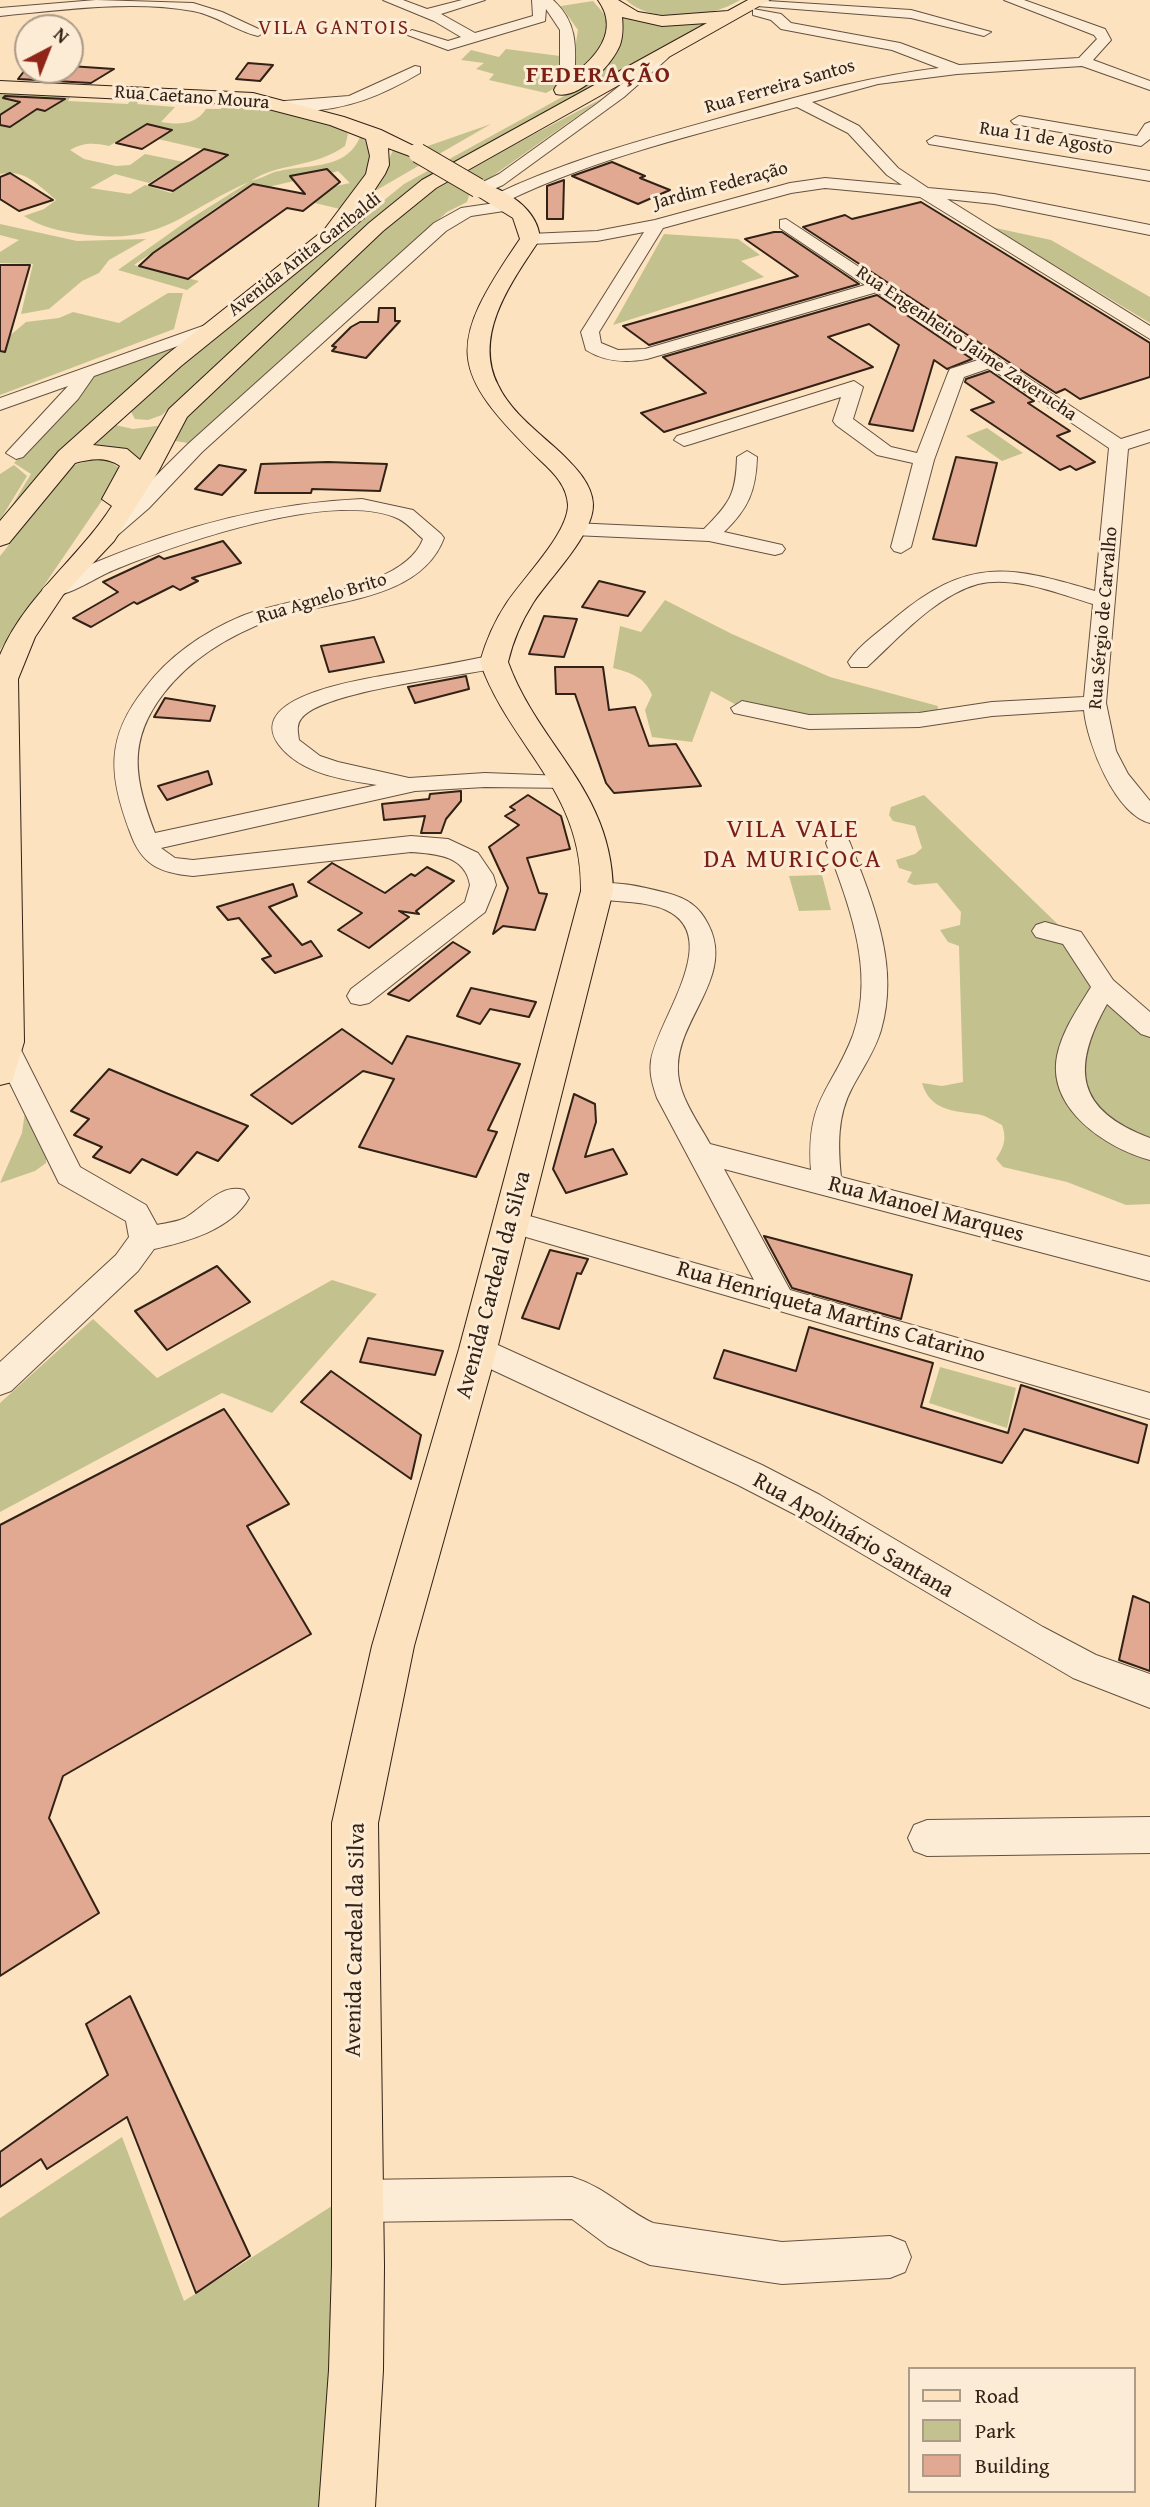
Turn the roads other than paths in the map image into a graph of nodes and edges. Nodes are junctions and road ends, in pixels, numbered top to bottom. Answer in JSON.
{"nodes":[{"id":1,"x":390,"y":0,"type":"edge"},
{"id":2,"x":478,"y":0,"type":"edge"},
{"id":3,"x":539,"y":0,"type":"edge"},
{"id":4,"x":545,"y":0,"type":"edge"},
{"id":5,"x":1011,"y":0,"type":"edge"},
{"id":6,"x":609,"y":2,"type":"edge"},
{"id":7,"x":197,"y":4,"type":"edge"},
{"id":8,"x":749,"y":6,"type":"edge"},
{"id":9,"x":0,"y":12,"type":"edge"},
{"id":10,"x":421,"y":24,"type":"junction"},
{"id":11,"x":258,"y":32,"type":"dead end"},
{"id":12,"x":984,"y":32,"type":"dead end"},
{"id":13,"x":471,"y":40,"type":"junction"},
{"id":14,"x":1083,"y":62,"type":"junction"},
{"id":15,"x":415,"y":69,"type":"dead end"},
{"id":16,"x":957,"y":70,"type":"junction"},
{"id":17,"x":1150,"y":86,"type":"edge"},
{"id":18,"x":0,"y":87,"type":"edge"},
{"id":19,"x":566,"y":88,"type":"junction"},
{"id":20,"x":604,"y":97,"type":"junction"},
{"id":21,"x":796,"y":101,"type":"junction"},
{"id":22,"x":285,"y":106,"type":"junction"},
{"id":23,"x":1019,"y":121,"type":"dead end"},
{"id":24,"x":1150,"y":127,"type":"edge"},
{"id":25,"x":374,"y":134,"type":"junction"},
{"id":26,"x":935,"y":141,"type":"dead end"},
{"id":27,"x":1150,"y":176,"type":"edge"},
{"id":28,"x":922,"y":192,"type":"junction"},
{"id":29,"x":490,"y":195,"type":"junction"},
{"id":30,"x":1080,"y":215,"type":"junction"},
{"id":31,"x":786,"y":224,"type":"dead end"},
{"id":32,"x":657,"y":225,"type":"junction"},
{"id":33,"x":1150,"y":230,"type":"edge"},
{"id":34,"x":327,"y":238,"type":"junction"},
{"id":35,"x":530,"y":239,"type":"junction"},
{"id":36,"x":1150,"y":245,"type":"edge"},
{"id":37,"x":880,"y":286,"type":"junction"},
{"id":38,"x":214,"y":327,"type":"junction"},
{"id":39,"x":1150,"y":334,"type":"edge"},
{"id":40,"x":993,"y":361,"type":"junction"},
{"id":41,"x":88,"y":372,"type":"junction"},
{"id":42,"x":42,"y":388,"type":"junction"},
{"id":43,"x":71,"y":395,"type":"junction"},
{"id":44,"x":0,"y":404,"type":"edge"},
{"id":45,"x":119,"y":409,"type":"junction"},
{"id":46,"x":783,"y":409,"type":"junction"},
{"id":47,"x":159,"y":421,"type":"junction"},
{"id":48,"x":843,"y":421,"type":"junction"},
{"id":49,"x":1150,"y":436,"type":"edge"},
{"id":50,"x":684,"y":440,"type":"dead end"},
{"id":51,"x":1119,"y":446,"type":"junction"},
{"id":52,"x":195,"y":448,"type":"junction"},
{"id":53,"x":16,"y":453,"type":"dead end"},
{"id":54,"x":747,"y":457,"type":"dead end"},
{"id":55,"x":66,"y":458,"type":"junction"},
{"id":56,"x":924,"y":460,"type":"junction"},
{"id":57,"x":573,"y":529,"type":"junction"},
{"id":58,"x":709,"y":535,"type":"junction"},
{"id":59,"x":105,"y":536,"type":"junction"},
{"id":60,"x":177,"y":536,"type":"junction"},
{"id":61,"x":0,"y":538,"type":"edge"},
{"id":62,"x":901,"y":547,"type":"dead end"},
{"id":63,"x":775,"y":549,"type":"dead end"},
{"id":64,"x":53,"y":590,"type":"junction"},
{"id":65,"x":1105,"y":601,"type":"junction"},
{"id":66,"x":494,"y":662,"type":"junction"},
{"id":67,"x":859,"y":662,"type":"dead end"},
{"id":68,"x":1095,"y":702,"type":"junction"},
{"id":69,"x":742,"y":708,"type":"dead end"},
{"id":70,"x":564,"y":783,"type":"junction"},
{"id":71,"x":415,"y":784,"type":"junction"},
{"id":72,"x":1150,"y":815,"type":"edge"},
{"id":73,"x":146,"y":843,"type":"junction"},
{"id":74,"x":838,"y":844,"type":"dead end"},
{"id":75,"x":597,"y":891,"type":"junction"},
{"id":76,"x":1045,"y":931,"type":"dead end"},
{"id":77,"x":1104,"y":987,"type":"junction"},
{"id":78,"x":360,"y":996,"type":"dead end"},
{"id":79,"x":1150,"y":1027,"type":"edge"},
{"id":80,"x":3,"y":1062,"type":"edge"},
{"id":81,"x":1150,"y":1149,"type":"edge"},
{"id":82,"x":701,"y":1152,"type":"junction"},
{"id":83,"x":827,"y":1185,"type":"junction"},
{"id":84,"x":234,"y":1198,"type":"dead end"},
{"id":85,"x":512,"y":1222,"type":"junction"},
{"id":86,"x":144,"y":1239,"type":"junction"},
{"id":87,"x":1150,"y":1269,"type":"edge"},
{"id":88,"x":779,"y":1298,"type":"junction"},
{"id":89,"x":478,"y":1349,"type":"junction"},
{"id":90,"x":0,"y":1382,"type":"edge"},
{"id":91,"x":1150,"y":1406,"type":"edge"},
{"id":92,"x":1150,"y":1691,"type":"edge"},
{"id":93,"x":1150,"y":1835,"type":"edge"},
{"id":94,"x":927,"y":1838,"type":"dead end"},
{"id":95,"x":358,"y":2201,"type":"junction"},
{"id":96,"x":890,"y":2257,"type":"dead end"},
{"id":97,"x":347,"y":2507,"type":"edge"}],
"edges":[{"from":1,"to":10,"type":"street"},
{"from":2,"to":10,"type":"street"},
{"from":3,"to":13,"type":"street"},
{"from":4,"to":19,"type":"street"},
{"from":5,"to":14,"type":"street"},
{"from":6,"to":8,"type":"main road","name":"Avenida Anita Garibaldi"},
{"from":6,"to":19,"type":"main road","name":"Avenida Anita Garibaldi"},
{"from":7,"to":9,"type":"street"},
{"from":7,"to":11,"type":"street"},
{"from":8,"to":12,"type":"street"},
{"from":8,"to":16,"type":"street"},
{"from":8,"to":20,"type":"main road","name":"Avenida Anita Garibaldi"},
{"from":10,"to":13,"type":"street"},
{"from":10,"to":13,"type":"street"},
{"from":14,"to":16,"type":"street","name":"Rua Ferreira Santos"},
{"from":14,"to":17,"type":"street","name":"Rua Ferreira Santos"},
{"from":15,"to":22,"type":"street"},
{"from":16,"to":21,"type":"street","name":"Rua Ferreira Santos"},
{"from":18,"to":22,"type":"main road","name":"Rua Caetano Moura"},
{"from":19,"to":34,"type":"main road","name":"Avenida Anita Garibaldi"},
{"from":20,"to":29,"type":"street","name":"Avenida Anita Garibaldi"},
{"from":20,"to":47,"type":"main road","name":"Avenida Anita Garibaldi"},
{"from":21,"to":28,"type":"street"},
{"from":21,"to":29,"type":"street","name":"Rua Ferreira Santos"},
{"from":22,"to":25,"type":"main road","name":"Rua Caetano Moura"},
{"from":23,"to":24,"type":"street"},
{"from":25,"to":29,"type":"main road","name":"Rua Caetano Moura","bridge":true},
{"from":25,"to":34,"type":"main road"},
{"from":26,"to":27,"type":"street","name":"Rua 11 de Agosto"},
{"from":28,"to":30,"type":"street","name":"Jardim Federação"},
{"from":28,"to":32,"type":"street","name":"Jardim Federação"},
{"from":28,"to":39,"type":"street"},
{"from":29,"to":35,"type":"main road"},
{"from":29,"to":52,"type":"street","name":"Avenida Anita Garibaldi"},
{"from":30,"to":33,"type":"street"},
{"from":30,"to":36,"type":"street"},
{"from":31,"to":37,"type":"street","name":"Rua Engenheiro Jaime Zaverucha"},
{"from":32,"to":35,"type":"street","name":"Jardim Federação"},
{"from":32,"to":37,"type":"street"},
{"from":34,"to":38,"type":"main road","name":"Avenida Anita Garibaldi"},
{"from":35,"to":57,"type":"main road"},
{"from":37,"to":40,"type":"street","name":"Rua Engenheiro Jaime Zaverucha"},
{"from":38,"to":41,"type":"street"},
{"from":38,"to":45,"type":"main road","name":"Avenida Anita Garibaldi"},
{"from":40,"to":51,"type":"street","name":"Rua Engenheiro Jaime Zaverucha"},
{"from":40,"to":56,"type":"street"},
{"from":41,"to":42,"type":"street"},
{"from":41,"to":43,"type":"street"},
{"from":42,"to":43,"type":"street"},
{"from":42,"to":44,"type":"street"},
{"from":43,"to":53,"type":"street"},
{"from":45,"to":47,"type":"main road"},
{"from":45,"to":55,"type":"main road","name":"Avenida Anita Garibaldi"},
{"from":46,"to":48,"type":"street"},
{"from":46,"to":48,"type":"street"},
{"from":46,"to":50,"type":"street"},
{"from":47,"to":52,"type":"street"},
{"from":47,"to":59,"type":"main road","name":"Avenida Anita Garibaldi"},
{"from":48,"to":56,"type":"street"},
{"from":49,"to":51,"type":"street"},
{"from":51,"to":65,"type":"street","name":"Rua Sérgio de Carvalho"},
{"from":52,"to":59,"type":"street","name":"Avenida Anita Garibaldi"},
{"from":54,"to":58,"type":"street"},
{"from":55,"to":61,"type":"main road","name":"Avenida Anita Garibaldi"},
{"from":55,"to":64,"type":"main road"},
{"from":56,"to":62,"type":"street"},
{"from":57,"to":58,"type":"street"},
{"from":57,"to":66,"type":"main road"},
{"from":58,"to":63,"type":"street"},
{"from":59,"to":60,"type":"street","name":"Rua Agnelo Brito"},
{"from":59,"to":64,"type":"main road","name":"Avenida Anita Garibaldi"},
{"from":60,"to":64,"type":"street","name":"Rua Agnelo Brito"},
{"from":60,"to":73,"type":"street","name":"Rua Agnelo Brito"},
{"from":64,"to":80,"type":"main road","name":"Avenida Anita Garibaldi"},
{"from":65,"to":67,"type":"street"},
{"from":65,"to":68,"type":"street","name":"Rua Sérgio de Carvalho"},
{"from":66,"to":70,"type":"main road","name":"Avenida Cardeal da Silva"},
{"from":66,"to":71,"type":"street"},
{"from":68,"to":69,"type":"street"},
{"from":68,"to":72,"type":"street","name":"Rua Sérgio de Carvalho"},
{"from":70,"to":71,"type":"street"},
{"from":70,"to":75,"type":"main road","name":"Avenida Cardeal da Silva"},
{"from":71,"to":73,"type":"street"},
{"from":73,"to":78,"type":"street"},
{"from":74,"to":83,"type":"street"},
{"from":75,"to":82,"type":"street"},
{"from":75,"to":85,"type":"main road","name":"Avenida Cardeal da Silva"},
{"from":76,"to":77,"type":"street"},
{"from":77,"to":79,"type":"street"},
{"from":77,"to":81,"type":"street"},
{"from":80,"to":86,"type":"street"},
{"from":82,"to":83,"type":"street","name":"Rua Manoel Marques"},
{"from":82,"to":88,"type":"street"},
{"from":83,"to":87,"type":"street","name":"Rua Manoel Marques"},
{"from":84,"to":86,"type":"street"},
{"from":85,"to":88,"type":"street","name":"Rua Henriqueta Martins Catarino"},
{"from":85,"to":89,"type":"main road","name":"Avenida Cardeal da Silva"},
{"from":86,"to":90,"type":"street"},
{"from":88,"to":91,"type":"street","name":"Rua Henriqueta Martins Catarino"},
{"from":89,"to":92,"type":"street","name":"Rua Apolinário Santana"},
{"from":89,"to":95,"type":"main road","name":"Avenida Cardeal da Silva"},
{"from":93,"to":94,"type":"street"},
{"from":95,"to":96,"type":"street"},
{"from":95,"to":97,"type":"main road","name":"Avenida Cardeal da Silva"}]}
